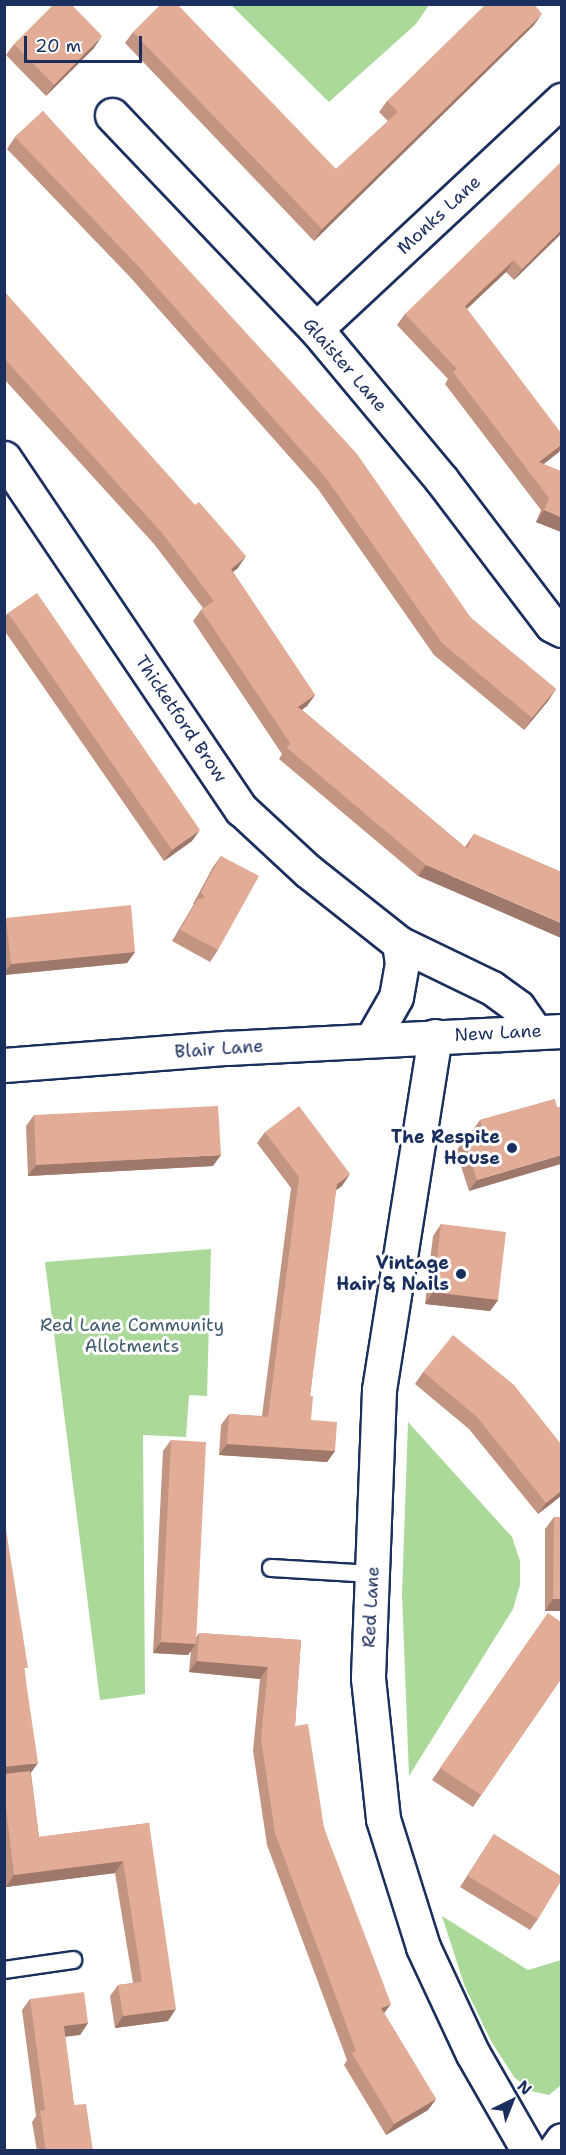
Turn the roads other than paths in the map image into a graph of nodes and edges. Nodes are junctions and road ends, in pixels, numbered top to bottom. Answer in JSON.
{"nodes":[{"id":1,"x":561,"y":100,"type":"edge"},
{"id":2,"x":112,"y":115,"type":"dead end"},
{"id":3,"x":316,"y":329,"type":"junction"},
{"id":4,"x":7,"y":467,"type":"edge"},
{"id":5,"x":561,"y":630,"type":"edge"},
{"id":6,"x":399,"y":943,"type":"junction"},
{"id":7,"x":548,"y":1031,"type":"edge"},
{"id":8,"x":435,"y":1036,"type":"junction"},
{"id":9,"x":372,"y":1039,"type":"junction"},
{"id":10,"x":4,"y":1065,"type":"edge"},
{"id":11,"x":271,"y":1568,"type":"dead end"},
{"id":12,"x":373,"y":1574,"type":"junction"},
{"id":13,"x":73,"y":1960,"type":"dead end"},
{"id":14,"x":4,"y":1970,"type":"edge"},
{"id":15,"x":561,"y":2140,"type":"edge"},
{"id":16,"x":528,"y":2151,"type":"edge"},
{"id":17,"x":555,"y":2151,"type":"edge"}],
"edges":[{"from":1,"to":3,"type":"street","name":"Monks Lane"},
{"from":2,"to":3,"type":"street","name":"Glaister Lane"},
{"from":3,"to":5,"type":"street","name":"Glaister Lane"},
{"from":4,"to":6,"type":"street","name":"Thicketford Brow"},
{"from":6,"to":7,"type":"street","name":"Thicketford Brow"},
{"from":6,"to":9,"type":"street"},
{"from":7,"to":8,"type":"street","name":"New Lane"},
{"from":8,"to":9,"type":"street","name":"Blair Lane"},
{"from":8,"to":12,"type":"street","name":"Red Lane"},
{"from":9,"to":10,"type":"street","name":"Blair Lane"},
{"from":11,"to":12,"type":"lane"},
{"from":12,"to":16,"type":"street","name":"Red Lane"},
{"from":13,"to":14,"type":"lane"},
{"from":15,"to":17,"type":"street"}]}
